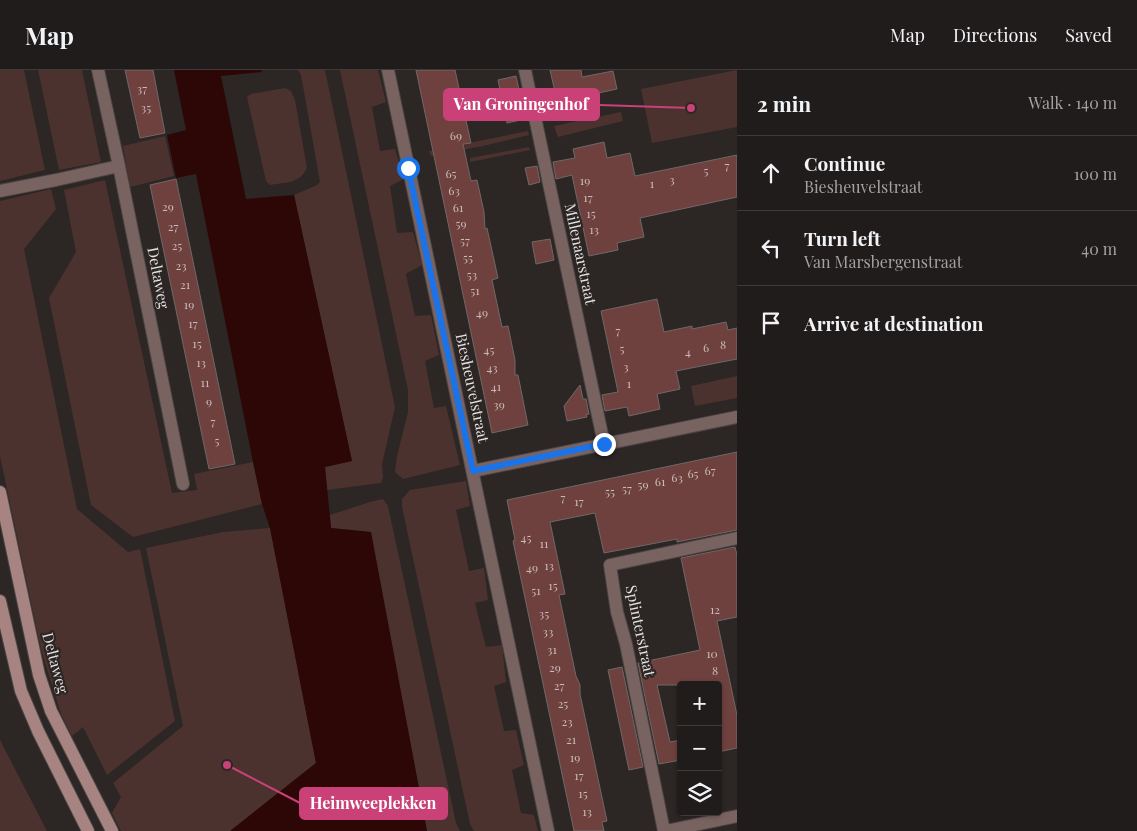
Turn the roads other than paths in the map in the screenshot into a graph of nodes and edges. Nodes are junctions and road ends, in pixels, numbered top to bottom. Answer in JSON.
{"nodes":[{"id":1,"x":98,"y":70,"type":"edge"},
{"id":2,"x":388,"y":70,"type":"edge"},
{"id":3,"x":525,"y":70,"type":"edge"},
{"id":4,"x":119,"y":166,"type":"junction"},
{"id":5,"x":0,"y":190,"type":"edge"},
{"id":6,"x":737,"y":417,"type":"edge"},
{"id":7,"x":604,"y":444,"type":"junction"},
{"id":8,"x":473,"y":471,"type":"junction"},
{"id":9,"x":183,"y":484,"type":"dead end"},
{"id":10,"x":0,"y":492,"type":"edge"},
{"id":11,"x":737,"y":538,"type":"edge"},
{"id":12,"x":0,"y":602,"type":"edge"},
{"id":13,"x":737,"y":816,"type":"edge"},
{"id":14,"x":88,"y":831,"type":"edge"},
{"id":15,"x":112,"y":831,"type":"edge"},
{"id":16,"x":548,"y":831,"type":"edge"},
{"id":17,"x":665,"y":831,"type":"edge"}],
"edges":[{"from":1,"to":4,"type":"street","name":"Deltaweg"},
{"from":2,"to":8,"type":"street","name":"Biesheuvelstraat"},
{"from":3,"to":7,"type":"street","name":"Millenaarstraat"},
{"from":4,"to":5,"type":"street"},
{"from":4,"to":9,"type":"street","name":"Deltaweg"},
{"from":6,"to":7,"type":"street"},
{"from":7,"to":8,"type":"street"},
{"from":8,"to":16,"type":"street","name":"Biesheuvelstraat"},
{"from":10,"to":15,"type":"street","name":"Deltaweg"},
{"from":11,"to":17,"type":"street","name":"Splinterstraat"},
{"from":12,"to":14,"type":"street"},
{"from":13,"to":17,"type":"street","name":"Splinterstraat"}]}
